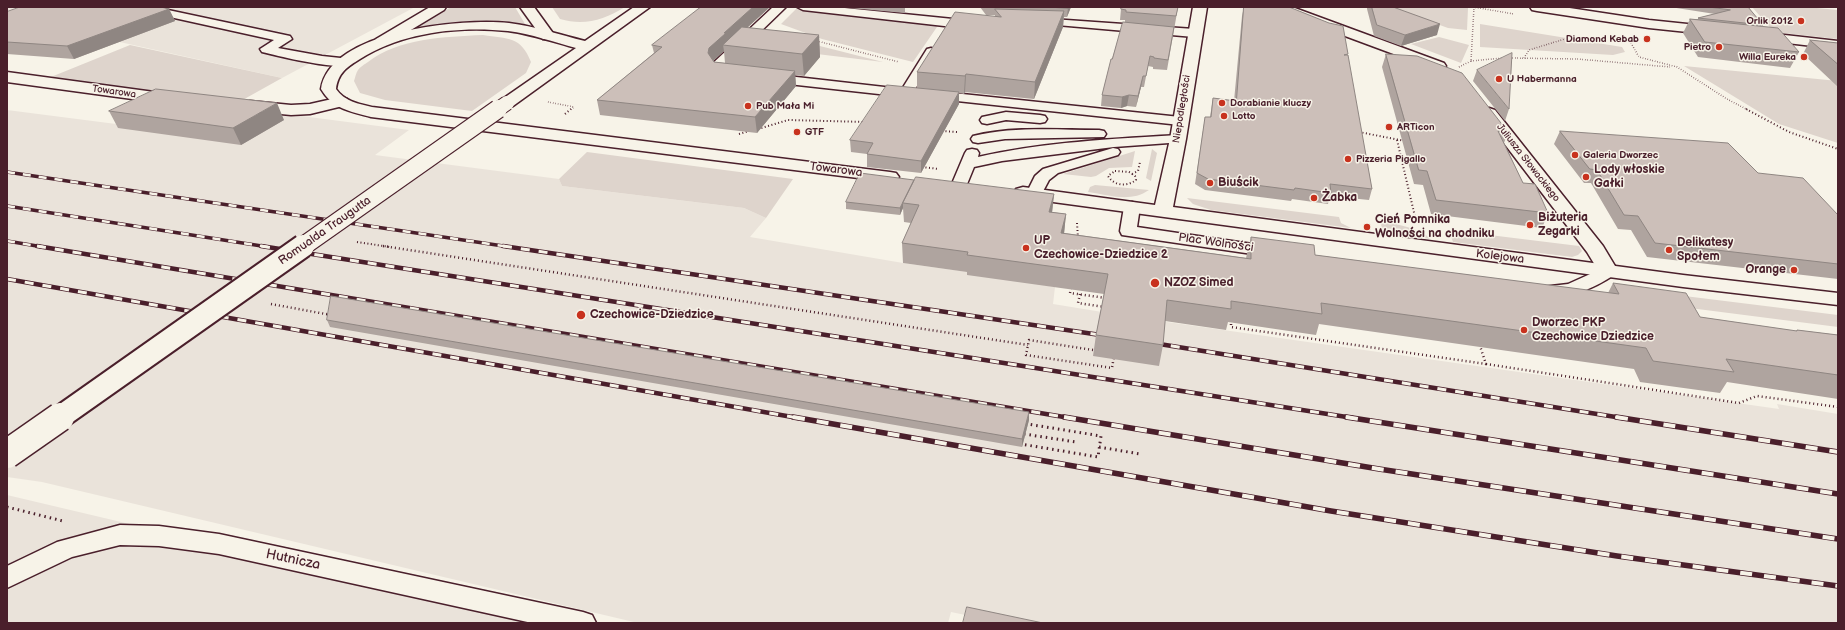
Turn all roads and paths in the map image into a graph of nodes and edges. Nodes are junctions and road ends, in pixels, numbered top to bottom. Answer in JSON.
{"nodes":[{"id":1,"x":138,"y":7,"type":"edge"},
{"id":2,"x":439,"y":7,"type":"edge"},
{"id":3,"x":527,"y":7,"type":"edge"},
{"id":4,"x":643,"y":7,"type":"edge"},
{"id":5,"x":780,"y":7,"type":"edge"},
{"id":6,"x":803,"y":7,"type":"edge"},
{"id":7,"x":1200,"y":7,"type":"edge"},
{"id":8,"x":1280,"y":7,"type":"edge"},
{"id":9,"x":1473,"y":7,"type":"edge"},
{"id":10,"x":1537,"y":7,"type":"edge"},
{"id":11,"x":1024,"y":21,"type":"edge"},
{"id":12,"x":953,"y":25,"type":"edge"},
{"id":13,"x":1194,"y":33,"type":"junction"},
{"id":14,"x":1728,"y":33,"type":"edge"},
{"id":15,"x":1744,"y":34,"type":"edge"},
{"id":16,"x":548,"y":36,"type":"junction"},
{"id":17,"x":1627,"y":37,"type":"dead end"},
{"id":18,"x":1568,"y":38,"type":"dead end"},
{"id":19,"x":811,"y":39,"type":"edge"},
{"id":20,"x":381,"y":42,"type":"junction"},
{"id":21,"x":936,"y":44,"type":"edge"},
{"id":22,"x":1838,"y":45,"type":"edge"},
{"id":23,"x":587,"y":46,"type":"junction"},
{"id":24,"x":1524,"y":58,"type":"junction"},
{"id":25,"x":1471,"y":61,"type":"junction"},
{"id":26,"x":346,"y":62,"type":"junction"},
{"id":27,"x":1677,"y":67,"type":"junction"},
{"id":28,"x":921,"y":68,"type":"junction"},
{"id":29,"x":1451,"y":72,"type":"joint"},
{"id":30,"x":745,"y":75,"type":"edge"},
{"id":31,"x":7,"y":77,"type":"edge"},
{"id":32,"x":761,"y":77,"type":"edge"},
{"id":33,"x":906,"y":93,"type":"junction"},
{"id":34,"x":184,"y":100,"type":"edge"},
{"id":35,"x":996,"y":101,"type":"junction"},
{"id":36,"x":1479,"y":101,"type":"edge"},
{"id":37,"x":341,"y":102,"type":"junction"},
{"id":38,"x":546,"y":102,"type":"dead end"},
{"id":39,"x":238,"y":105,"type":"edge"},
{"id":40,"x":561,"y":116,"type":"dead end"},
{"id":41,"x":987,"y":120,"type":"junction"},
{"id":42,"x":1180,"y":121,"type":"junction"},
{"id":43,"x":869,"y":122,"type":"edge"},
{"id":44,"x":960,"y":128,"type":"dead end"},
{"id":45,"x":935,"y":130,"type":"edge"},
{"id":46,"x":1358,"y":131,"type":"edge"},
{"id":47,"x":957,"y":132,"type":"junction"},
{"id":48,"x":737,"y":134,"type":"edge"},
{"id":49,"x":1122,"y":134,"type":"junction"},
{"id":50,"x":954,"y":138,"type":"dead end"},
{"id":51,"x":978,"y":139,"type":"junction"},
{"id":52,"x":1178,"y":139,"type":"junction"},
{"id":53,"x":1397,"y":140,"type":"junction"},
{"id":54,"x":1412,"y":143,"type":"edge"},
{"id":55,"x":1838,"y":149,"type":"edge"},
{"id":56,"x":942,"y":163,"type":"dead end"},
{"id":57,"x":968,"y":164,"type":"junction"},
{"id":58,"x":1115,"y":171,"type":"joint"},
{"id":59,"x":904,"y":179,"type":"edge"},
{"id":60,"x":954,"y":181,"type":"joint"},
{"id":61,"x":1004,"y":191,"type":"edge"},
{"id":62,"x":1034,"y":194,"type":"junction"},
{"id":63,"x":1132,"y":207,"type":"junction"},
{"id":64,"x":1163,"y":212,"type":"junction"},
{"id":65,"x":1077,"y":222,"type":"dead end"},
{"id":66,"x":1418,"y":228,"type":"dead end"},
{"id":67,"x":356,"y":242,"type":"dead end"},
{"id":68,"x":1078,"y":245,"type":"edge"},
{"id":69,"x":1287,"y":254,"type":"edge"},
{"id":70,"x":1608,"y":271,"type":"junction"},
{"id":71,"x":1071,"y":286,"type":"edge"},
{"id":72,"x":1536,"y":289,"type":"edge"},
{"id":73,"x":1080,"y":294,"type":"junction"},
{"id":74,"x":1110,"y":298,"type":"edge"},
{"id":75,"x":1838,"y":299,"type":"edge"},
{"id":76,"x":271,"y":304,"type":"dead end"},
{"id":77,"x":1111,"y":308,"type":"edge"},
{"id":78,"x":334,"y":315,"type":"edge"},
{"id":79,"x":1231,"y":315,"type":"edge"},
{"id":80,"x":1226,"y":324,"type":"edge"},
{"id":81,"x":1231,"y":325,"type":"junction"},
{"id":82,"x":1028,"y":345,"type":"junction"},
{"id":83,"x":1480,"y":346,"type":"edge"},
{"id":84,"x":1093,"y":350,"type":"dead end"},
{"id":85,"x":1121,"y":355,"type":"edge"},
{"id":86,"x":1486,"y":364,"type":"junction"},
{"id":87,"x":1838,"y":407,"type":"edge"},
{"id":88,"x":998,"y":429,"type":"edge"},
{"id":89,"x":1006,"y":431,"type":"junction"},
{"id":90,"x":1013,"y":432,"type":"edge"},
{"id":91,"x":1020,"y":433,"type":"edge"},
{"id":92,"x":1076,"y":442,"type":"dead end"},
{"id":93,"x":1099,"y":447,"type":"junction"},
{"id":94,"x":7,"y":454,"type":"edge"},
{"id":95,"x":1140,"y":454,"type":"dead end"},
{"id":96,"x":7,"y":578,"type":"edge"},
{"id":97,"x":583,"y":623,"type":"edge"}],
"edges":[{"from":1,"to":26,"type":"lane"},
{"from":2,"to":20,"type":"street"},
{"from":3,"to":16,"type":"street"},
{"from":4,"to":23,"type":"street","name":"Romualda Traugutta"},
{"from":5,"to":30,"type":"lane"},
{"from":6,"to":12,"type":"lane"},
{"from":7,"to":13,"type":"street","name":"Niepodległości"},
{"from":8,"to":29,"type":"street"},
{"from":9,"to":25,"type":"path"},
{"from":10,"to":14,"type":"street"},
{"from":11,"to":13,"type":"lane"},
{"from":13,"to":42,"type":"street","name":"Niepodległości"},
{"from":15,"to":22,"type":"street"},
{"from":16,"to":20,"type":"street"},
{"from":16,"to":23,"type":"street"},
{"from":17,"to":27,"type":"path"},
{"from":18,"to":24,"type":"path"},
{"from":19,"to":28,"type":"path"},
{"from":20,"to":26,"type":"street"},
{"from":21,"to":28,"type":"lane"},
{"from":23,"to":94,"type":"street","name":"Romualda Traugutta","bridge":true},
{"from":24,"to":25,"type":"path"},
{"from":24,"to":27,"type":"path"},
{"from":25,"to":29,"type":"path"},
{"from":26,"to":37,"type":"street"},
{"from":27,"to":55,"type":"path"},
{"from":28,"to":33,"type":"lane"},
{"from":31,"to":34,"type":"street","name":"Towarowa"},
{"from":32,"to":33,"type":"lane"},
{"from":33,"to":35,"type":"lane"},
{"from":35,"to":41,"type":"lane"},
{"from":35,"to":42,"type":"lane"},
{"from":36,"to":70,"type":"street","name":"Juliusza Słowackiego"},
{"from":37,"to":39,"type":"street"},
{"from":37,"to":59,"type":"street","name":"Towarowa"},
{"from":38,"to":40,"type":"path"},
{"from":41,"to":49,"type":"lane"},
{"from":41,"to":51,"type":"lane"},
{"from":42,"to":52,"type":"street","name":"Niepodległości"},
{"from":43,"to":48,"type":"path"},
{"from":44,"to":47,"type":"path"},
{"from":45,"to":47,"type":"path"},
{"from":46,"to":53,"type":"path"},
{"from":47,"to":50,"type":"path"},
{"from":49,"to":51,"type":"lane"},
{"from":49,"to":52,"type":"lane"},
{"from":49,"to":57,"type":"lane"},
{"from":49,"to":62,"type":"lane"},
{"from":51,"to":57,"type":"lane"},
{"from":52,"to":64,"type":"street","name":"Niepodległości"},
{"from":53,"to":54,"type":"path"},
{"from":53,"to":66,"type":"path"},
{"from":56,"to":60,"type":"path"},
{"from":57,"to":60,"type":"lane"},
{"from":58,"to":58,"type":"path"},
{"from":61,"to":62,"type":"street"},
{"from":62,"to":63,"type":"street"},
{"from":63,"to":64,"type":"street"},
{"from":63,"to":69,"type":"lane","name":"Plac Wolności"},
{"from":64,"to":70,"type":"street","name":"Kolejowa"},
{"from":65,"to":68,"type":"path"},
{"from":67,"to":82,"type":"path"},
{"from":70,"to":72,"type":"lane"},
{"from":70,"to":75,"type":"street","name":"Kolejowa"},
{"from":71,"to":73,"type":"path"},
{"from":73,"to":74,"type":"path"},
{"from":73,"to":77,"type":"path"},
{"from":76,"to":78,"type":"path"},
{"from":79,"to":81,"type":"path"},
{"from":80,"to":81,"type":"path"},
{"from":81,"to":86,"type":"path"},
{"from":82,"to":84,"type":"path"},
{"from":82,"to":85,"type":"path"},
{"from":83,"to":86,"type":"path"},
{"from":86,"to":87,"type":"path"},
{"from":88,"to":89,"type":"path"},
{"from":89,"to":90,"type":"path"},
{"from":89,"to":93,"type":"path"},
{"from":89,"to":93,"type":"path"},
{"from":91,"to":92,"type":"path"},
{"from":93,"to":95,"type":"path"},
{"from":96,"to":97,"type":"lane","name":"Hutnicza"}]}
